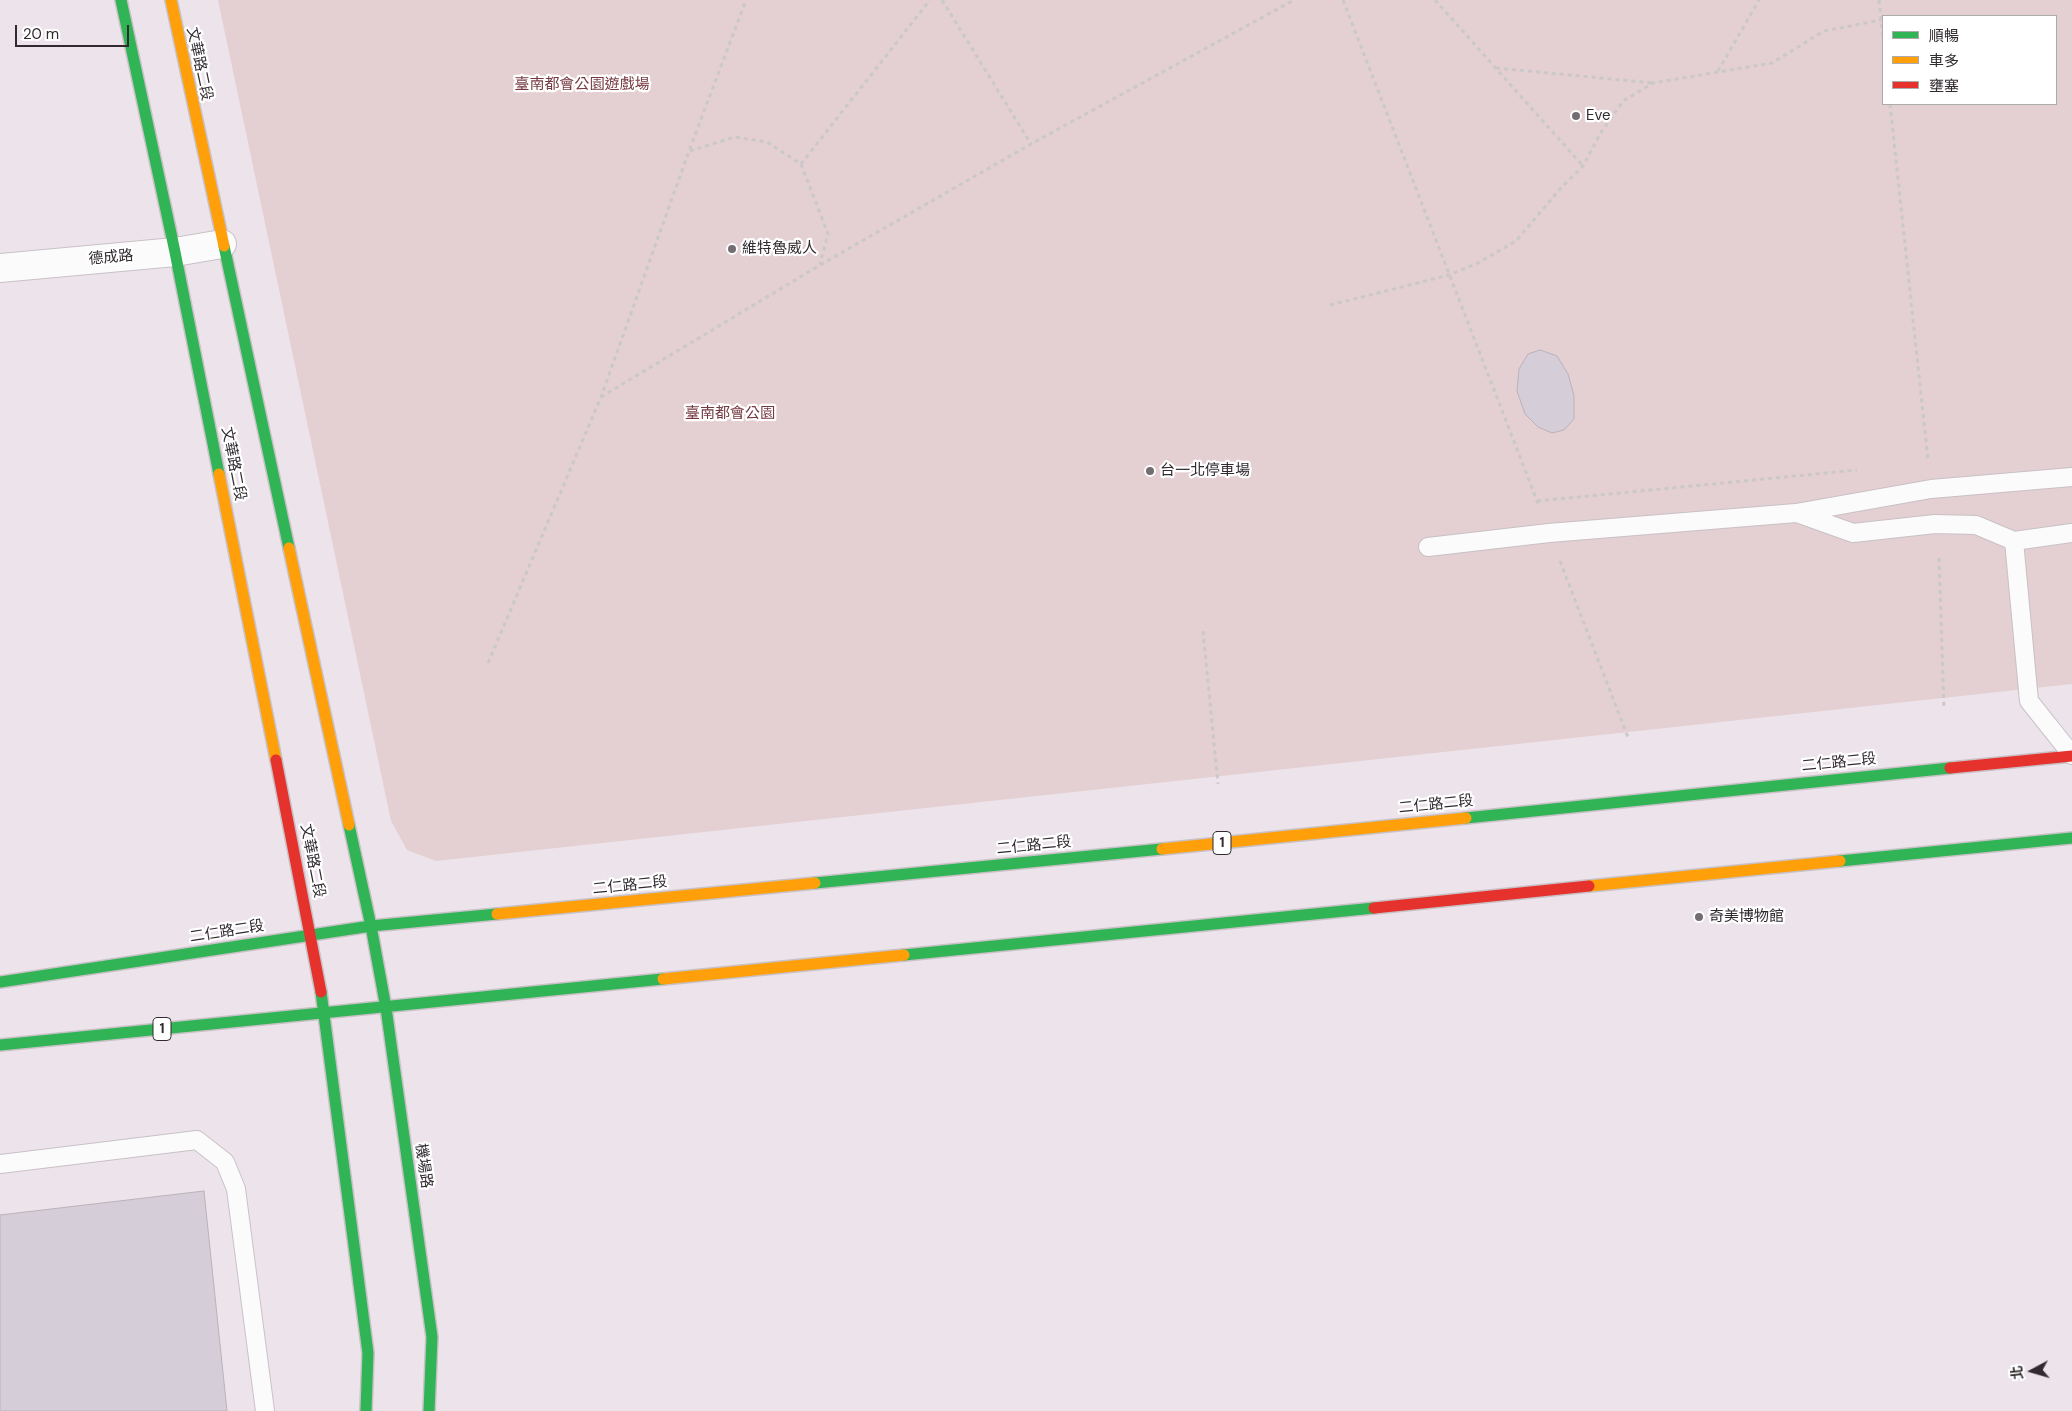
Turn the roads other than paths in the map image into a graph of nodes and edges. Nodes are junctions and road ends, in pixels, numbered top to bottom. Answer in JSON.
{"nodes":[{"id":1,"x":121,"y":0,"type":"edge"},
{"id":2,"x":170,"y":0,"type":"edge"},
{"id":3,"x":222,"y":244,"type":"junction"},
{"id":4,"x":176,"y":252,"type":"junction"},
{"id":5,"x":0,"y":268,"type":"edge"},
{"id":6,"x":2072,"y":477,"type":"edge"},
{"id":7,"x":1796,"y":513,"type":"junction"},
{"id":8,"x":2072,"y":533,"type":"edge"},
{"id":9,"x":2014,"y":541,"type":"junction"},
{"id":10,"x":1428,"y":547,"type":"dead end"},
{"id":11,"x":2072,"y":756,"type":"edge"},
{"id":12,"x":2072,"y":838,"type":"edge"},
{"id":13,"x":371,"y":926,"type":"junction"},
{"id":14,"x":311,"y":935,"type":"junction"},
{"id":15,"x":0,"y":982,"type":"edge"},
{"id":16,"x":386,"y":1008,"type":"junction"},
{"id":17,"x":324,"y":1012,"type":"junction"},
{"id":18,"x":0,"y":1045,"type":"edge"},
{"id":19,"x":0,"y":1164,"type":"edge"},
{"id":20,"x":265,"y":1411,"type":"edge"},
{"id":21,"x":366,"y":1411,"type":"edge"},
{"id":22,"x":429,"y":1411,"type":"edge"}],
"edges":[{"from":1,"to":4,"type":"main road","name":"文華路二段"},
{"from":2,"to":3,"type":"main road","name":"文華路二段"},
{"from":3,"to":4,"type":"street","name":"德成路"},
{"from":3,"to":13,"type":"main road","name":"文華路二段"},
{"from":4,"to":5,"type":"street","name":"德成路"},
{"from":4,"to":14,"type":"main road","name":"文華路二段"},
{"from":6,"to":7,"type":"lane"},
{"from":7,"to":9,"type":"lane"},
{"from":7,"to":10,"type":"lane"},
{"from":8,"to":9,"type":"lane"},
{"from":9,"to":11,"type":"lane"},
{"from":11,"to":13,"type":"main road","name":"二仁路二段","number":"1"},
{"from":12,"to":16,"type":"main road","number":"1"},
{"from":13,"to":14,"type":"main road","name":"二仁路二段","number":"1"},
{"from":13,"to":16,"type":"main road","name":"機場路"},
{"from":14,"to":15,"type":"main road","name":"二仁路二段","number":"1"},
{"from":14,"to":17,"type":"main road"},
{"from":16,"to":17,"type":"main road","number":"1"},
{"from":16,"to":22,"type":"main road","name":"機場路"},
{"from":17,"to":18,"type":"main road","number":"1"},
{"from":17,"to":21,"type":"main road"},
{"from":19,"to":20,"type":"lane"}]}
